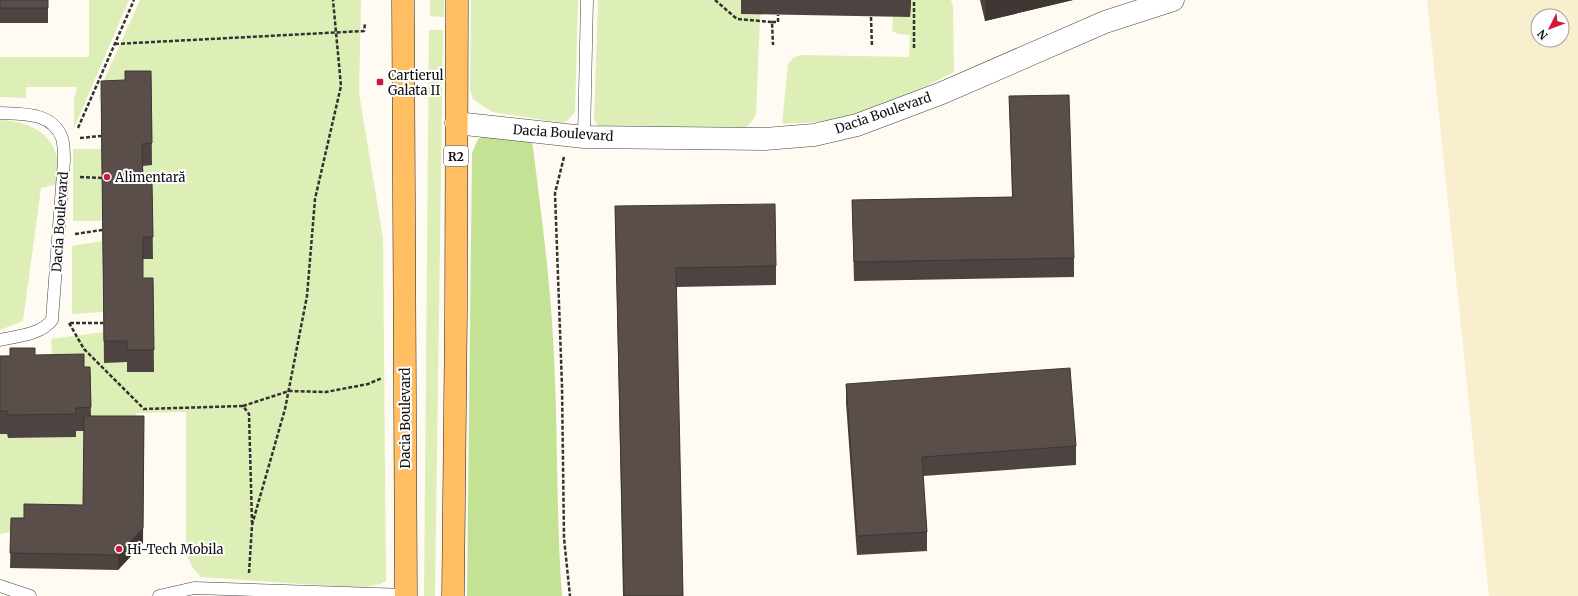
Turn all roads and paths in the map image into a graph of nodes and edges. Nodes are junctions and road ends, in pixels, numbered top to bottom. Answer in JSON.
{"nodes":[{"id":1,"x":134,"y":0,"type":"edge"},
{"id":2,"x":333,"y":0,"type":"edge"},
{"id":3,"x":403,"y":0,"type":"edge"},
{"id":4,"x":457,"y":0,"type":"edge"},
{"id":5,"x":587,"y":0,"type":"edge"},
{"id":6,"x":715,"y":0,"type":"edge"},
{"id":7,"x":914,"y":0,"type":"edge"},
{"id":8,"x":1173,"y":0,"type":"edge"},
{"id":9,"x":778,"y":15,"type":"dead end"},
{"id":10,"x":871,"y":16,"type":"dead end"},
{"id":11,"x":772,"y":22,"type":"junction"},
{"id":12,"x":365,"y":24,"type":"dead end"},
{"id":13,"x":336,"y":32,"type":"junction"},
{"id":14,"x":115,"y":44,"type":"junction"},
{"id":15,"x":773,"y":45,"type":"dead end"},
{"id":16,"x":872,"y":47,"type":"dead end"},
{"id":17,"x":914,"y":48,"type":"dead end"},
{"id":18,"x":0,"y":113,"type":"edge"},
{"id":19,"x":456,"y":123,"type":"junction"},
{"id":20,"x":76,"y":132,"type":"dead end"},
{"id":21,"x":577,"y":136,"type":"junction"},
{"id":22,"x":102,"y":230,"type":"edge"},
{"id":23,"x":59,"y":237,"type":"junction"},
{"id":24,"x":52,"y":320,"type":"junction"},
{"id":25,"x":69,"y":323,"type":"junction"},
{"id":26,"x":103,"y":323,"type":"edge"},
{"id":27,"x":0,"y":340,"type":"edge"},
{"id":28,"x":405,"y":369,"type":"junction"},
{"id":29,"x":289,"y":391,"type":"junction"},
{"id":30,"x":243,"y":406,"type":"junction"},
{"id":31,"x":252,"y":525,"type":"junction"},
{"id":32,"x":0,"y":586,"type":"edge"},
{"id":33,"x":248,"y":590,"type":"junction"},
{"id":34,"x":30,"y":596,"type":"edge"},
{"id":35,"x":159,"y":596,"type":"edge"},
{"id":36,"x":406,"y":596,"type":"edge"},
{"id":37,"x":453,"y":596,"type":"edge"},
{"id":38,"x":570,"y":596,"type":"edge"}],
"edges":[{"from":1,"to":14,"type":"path"},
{"from":2,"to":13,"type":"path"},
{"from":3,"to":28,"type":"main road","name":"Dacia Boulevard"},
{"from":4,"to":19,"type":"main road","number":"R2"},
{"from":5,"to":21,"type":"lane"},
{"from":6,"to":11,"type":"path"},
{"from":7,"to":17,"type":"path"},
{"from":8,"to":21,"type":"street","name":"Dacia Boulevard"},
{"from":9,"to":11,"type":"path"},
{"from":10,"to":16,"type":"path"},
{"from":11,"to":15,"type":"path"},
{"from":12,"to":13,"type":"path"},
{"from":13,"to":14,"type":"path"},
{"from":13,"to":29,"type":"path"},
{"from":14,"to":20,"type":"path"},
{"from":18,"to":23,"type":"lane","name":"Dacia Boulevard"},
{"from":19,"to":21,"type":"street","name":"Dacia Boulevard"},
{"from":19,"to":37,"type":"main road","number":"R2"},
{"from":21,"to":38,"type":"path"},
{"from":22,"to":23,"type":"path"},
{"from":23,"to":24,"type":"lane","name":"Dacia Boulevard"},
{"from":24,"to":25,"type":"path"},
{"from":24,"to":27,"type":"lane"},
{"from":25,"to":26,"type":"path"},
{"from":25,"to":30,"type":"path"},
{"from":28,"to":29,"type":"path"},
{"from":28,"to":36,"type":"main road","name":"Dacia Boulevard"},
{"from":29,"to":30,"type":"path"},
{"from":29,"to":31,"type":"path"},
{"from":30,"to":31,"type":"path"},
{"from":31,"to":33,"type":"path"},
{"from":32,"to":34,"type":"lane"},
{"from":33,"to":35,"type":"lane","name":"Dacia Boulevard"},
{"from":33,"to":36,"type":"lane","name":"Dacia Boulevard"}]}
